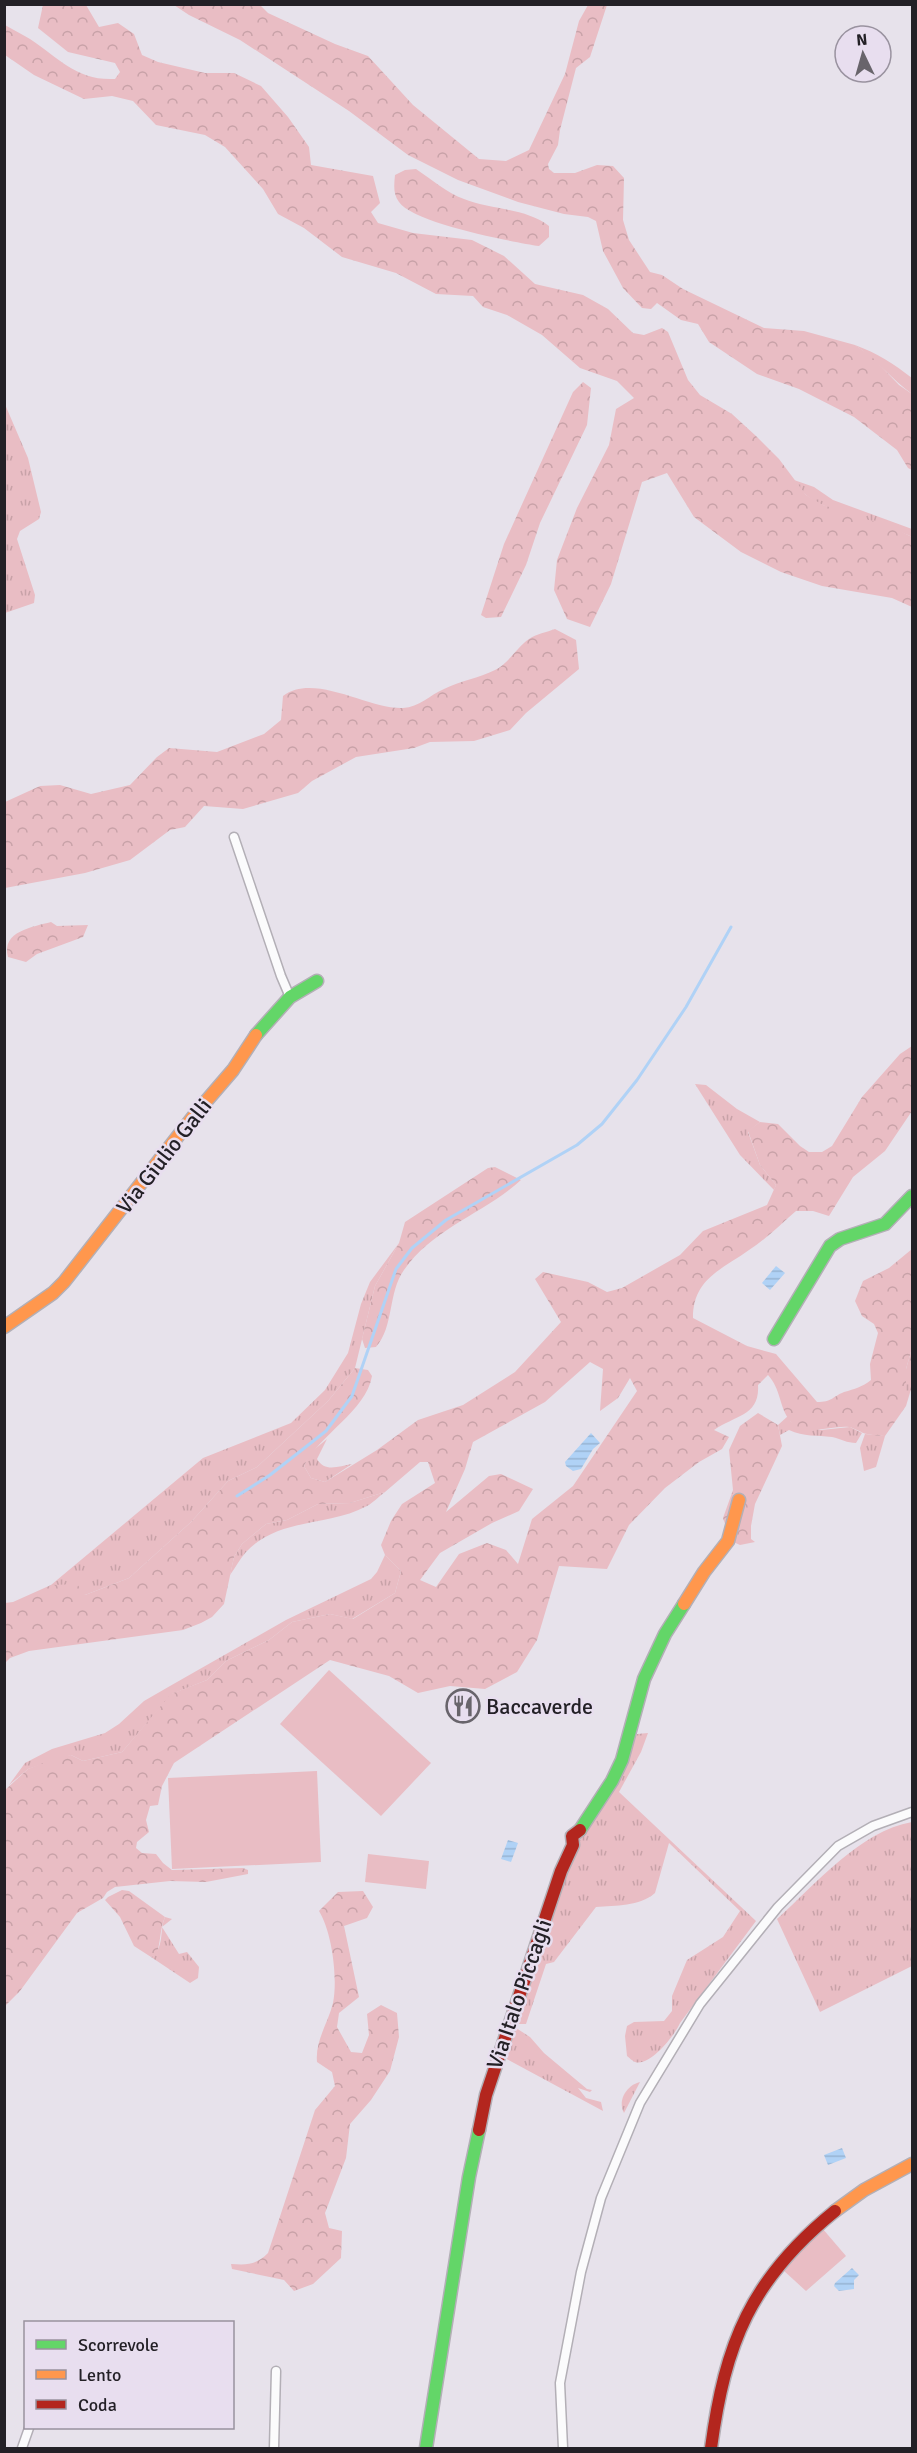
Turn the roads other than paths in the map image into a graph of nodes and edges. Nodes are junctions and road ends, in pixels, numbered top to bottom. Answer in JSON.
{"nodes":[{"id":1,"x":234,"y":837,"type":"dead end"},
{"id":2,"x":317,"y":981,"type":"dead end"},
{"id":3,"x":290,"y":997,"type":"junction"},
{"id":4,"x":912,"y":1196,"type":"edge"},
{"id":5,"x":4,"y":1327,"type":"edge"},
{"id":6,"x":774,"y":1339,"type":"dead end"},
{"id":7,"x":740,"y":1500,"type":"dead end"},
{"id":8,"x":912,"y":1812,"type":"edge"},
{"id":9,"x":912,"y":2164,"type":"edge"},
{"id":10,"x":276,"y":2371,"type":"dead end"},
{"id":11,"x":28,"y":2429,"type":"edge"},
{"id":12,"x":22,"y":2448,"type":"edge"},
{"id":13,"x":273,"y":2448,"type":"edge"},
{"id":14,"x":426,"y":2448,"type":"edge"},
{"id":15,"x":563,"y":2448,"type":"edge"},
{"id":16,"x":711,"y":2448,"type":"edge"}],
"edges":[{"from":1,"to":3,"type":"street"},
{"from":2,"to":3,"type":"street","name":"Via Giulio Galli"},
{"from":3,"to":5,"type":"street","name":"Via Giulio Galli"},
{"from":4,"to":6,"type":"street"},
{"from":7,"to":14,"type":"street","name":"Via Italo Piccagli"},
{"from":8,"to":15,"type":"street"},
{"from":9,"to":16,"type":"street"},
{"from":10,"to":13,"type":"street"},
{"from":11,"to":12,"type":"street"}]}
